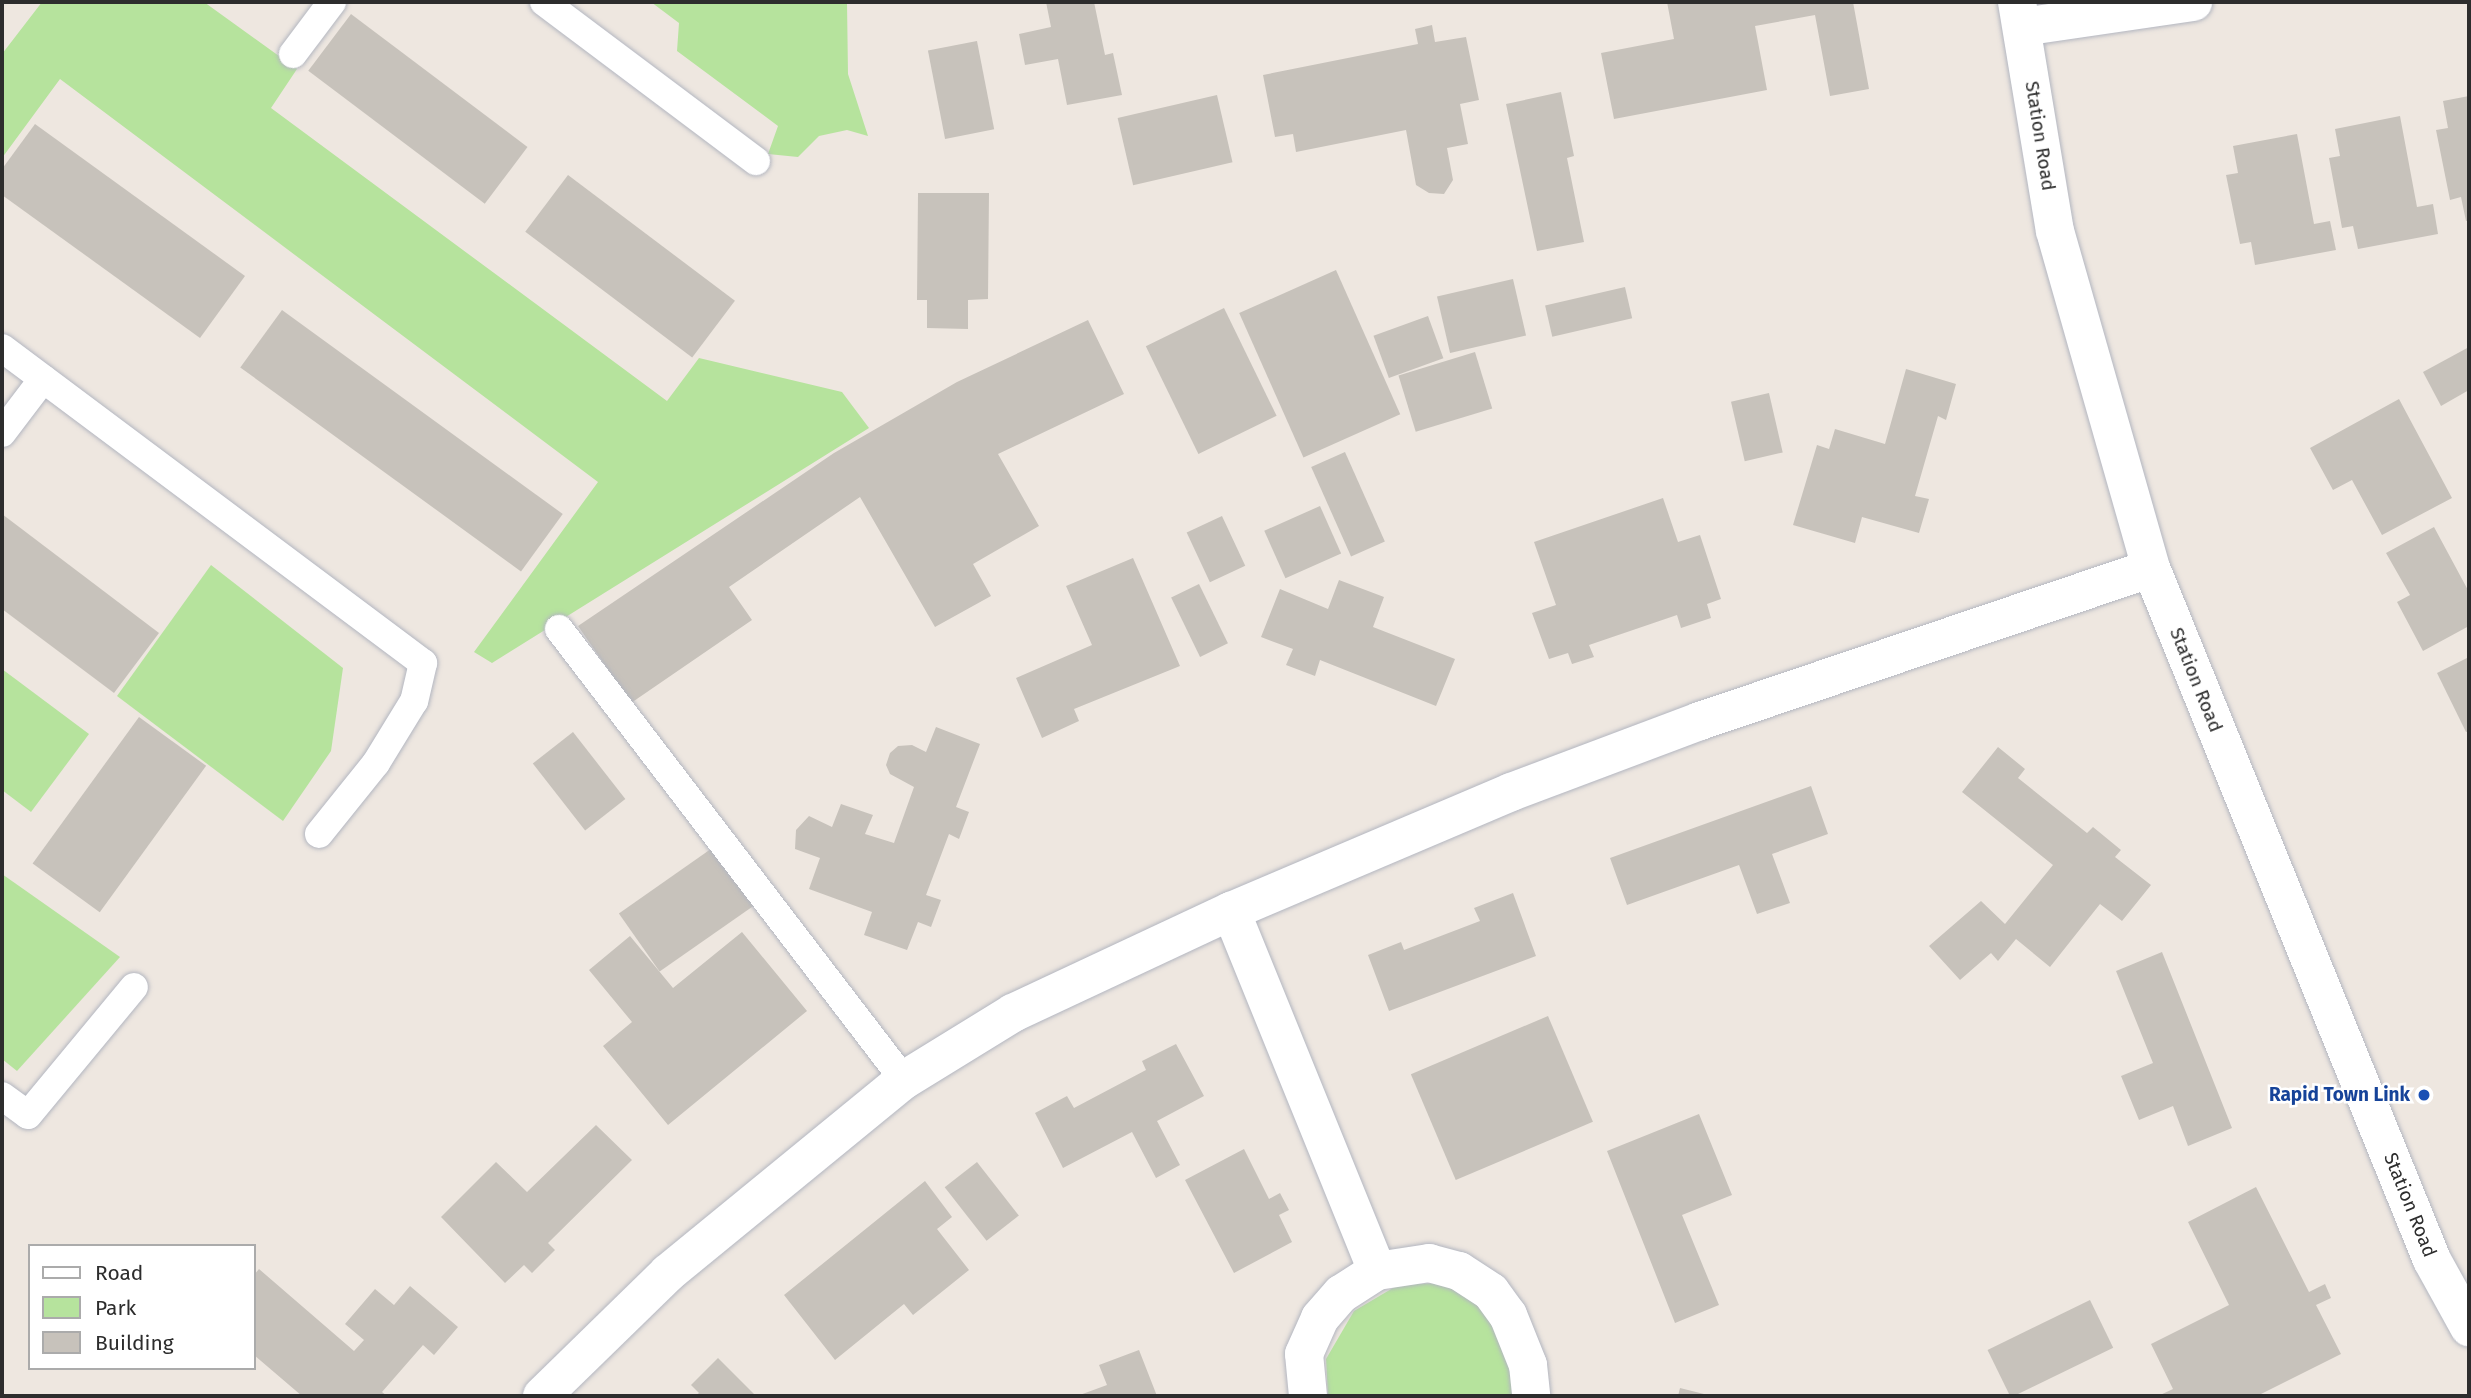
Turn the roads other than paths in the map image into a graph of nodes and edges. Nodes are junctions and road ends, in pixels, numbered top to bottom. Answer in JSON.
{"nodes":[{"id":1,"x":332,"y":2,"type":"edge"},
{"id":2,"x":544,"y":2,"type":"edge"},
{"id":3,"x":2193,"y":2,"type":"edge"},
{"id":4,"x":2020,"y":15,"type":"edge"},
{"id":5,"x":293,"y":54,"type":"dead end"},
{"id":6,"x":756,"y":161,"type":"dead end"},
{"id":7,"x":2,"y":348,"type":"edge"},
{"id":8,"x":43,"y":379,"type":"junction"},
{"id":9,"x":2,"y":433,"type":"edge"},
{"id":10,"x":2151,"y":568,"type":"junction"},
{"id":11,"x":559,"y":629,"type":"dead end"},
{"id":12,"x":319,"y":834,"type":"dead end"},
{"id":13,"x":1231,"y":911,"type":"junction"},
{"id":14,"x":134,"y":987,"type":"dead end"},
{"id":15,"x":904,"y":1080,"type":"junction"},
{"id":16,"x":2,"y":1096,"type":"edge"},
{"id":17,"x":1377,"y":1271,"type":"junction"},
{"id":18,"x":2469,"y":1327,"type":"edge"},
{"id":19,"x":542,"y":1396,"type":"edge"},
{"id":20,"x":1308,"y":1396,"type":"edge"},
{"id":21,"x":1531,"y":1396,"type":"edge"}],
"edges":[{"from":1,"to":5,"type":"lane"},
{"from":2,"to":6,"type":"lane"},
{"from":3,"to":4,"type":"street"},
{"from":4,"to":10,"type":"street","name":"Station Road"},
{"from":7,"to":8,"type":"lane"},
{"from":8,"to":9,"type":"lane"},
{"from":8,"to":12,"type":"lane"},
{"from":10,"to":13,"type":"street"},
{"from":10,"to":18,"type":"street","name":"Station Road"},
{"from":11,"to":15,"type":"lane"},
{"from":13,"to":15,"type":"street"},
{"from":13,"to":17,"type":"street"},
{"from":14,"to":16,"type":"lane"},
{"from":15,"to":19,"type":"street"},
{"from":17,"to":20,"type":"street"},
{"from":17,"to":21,"type":"street"}]}
